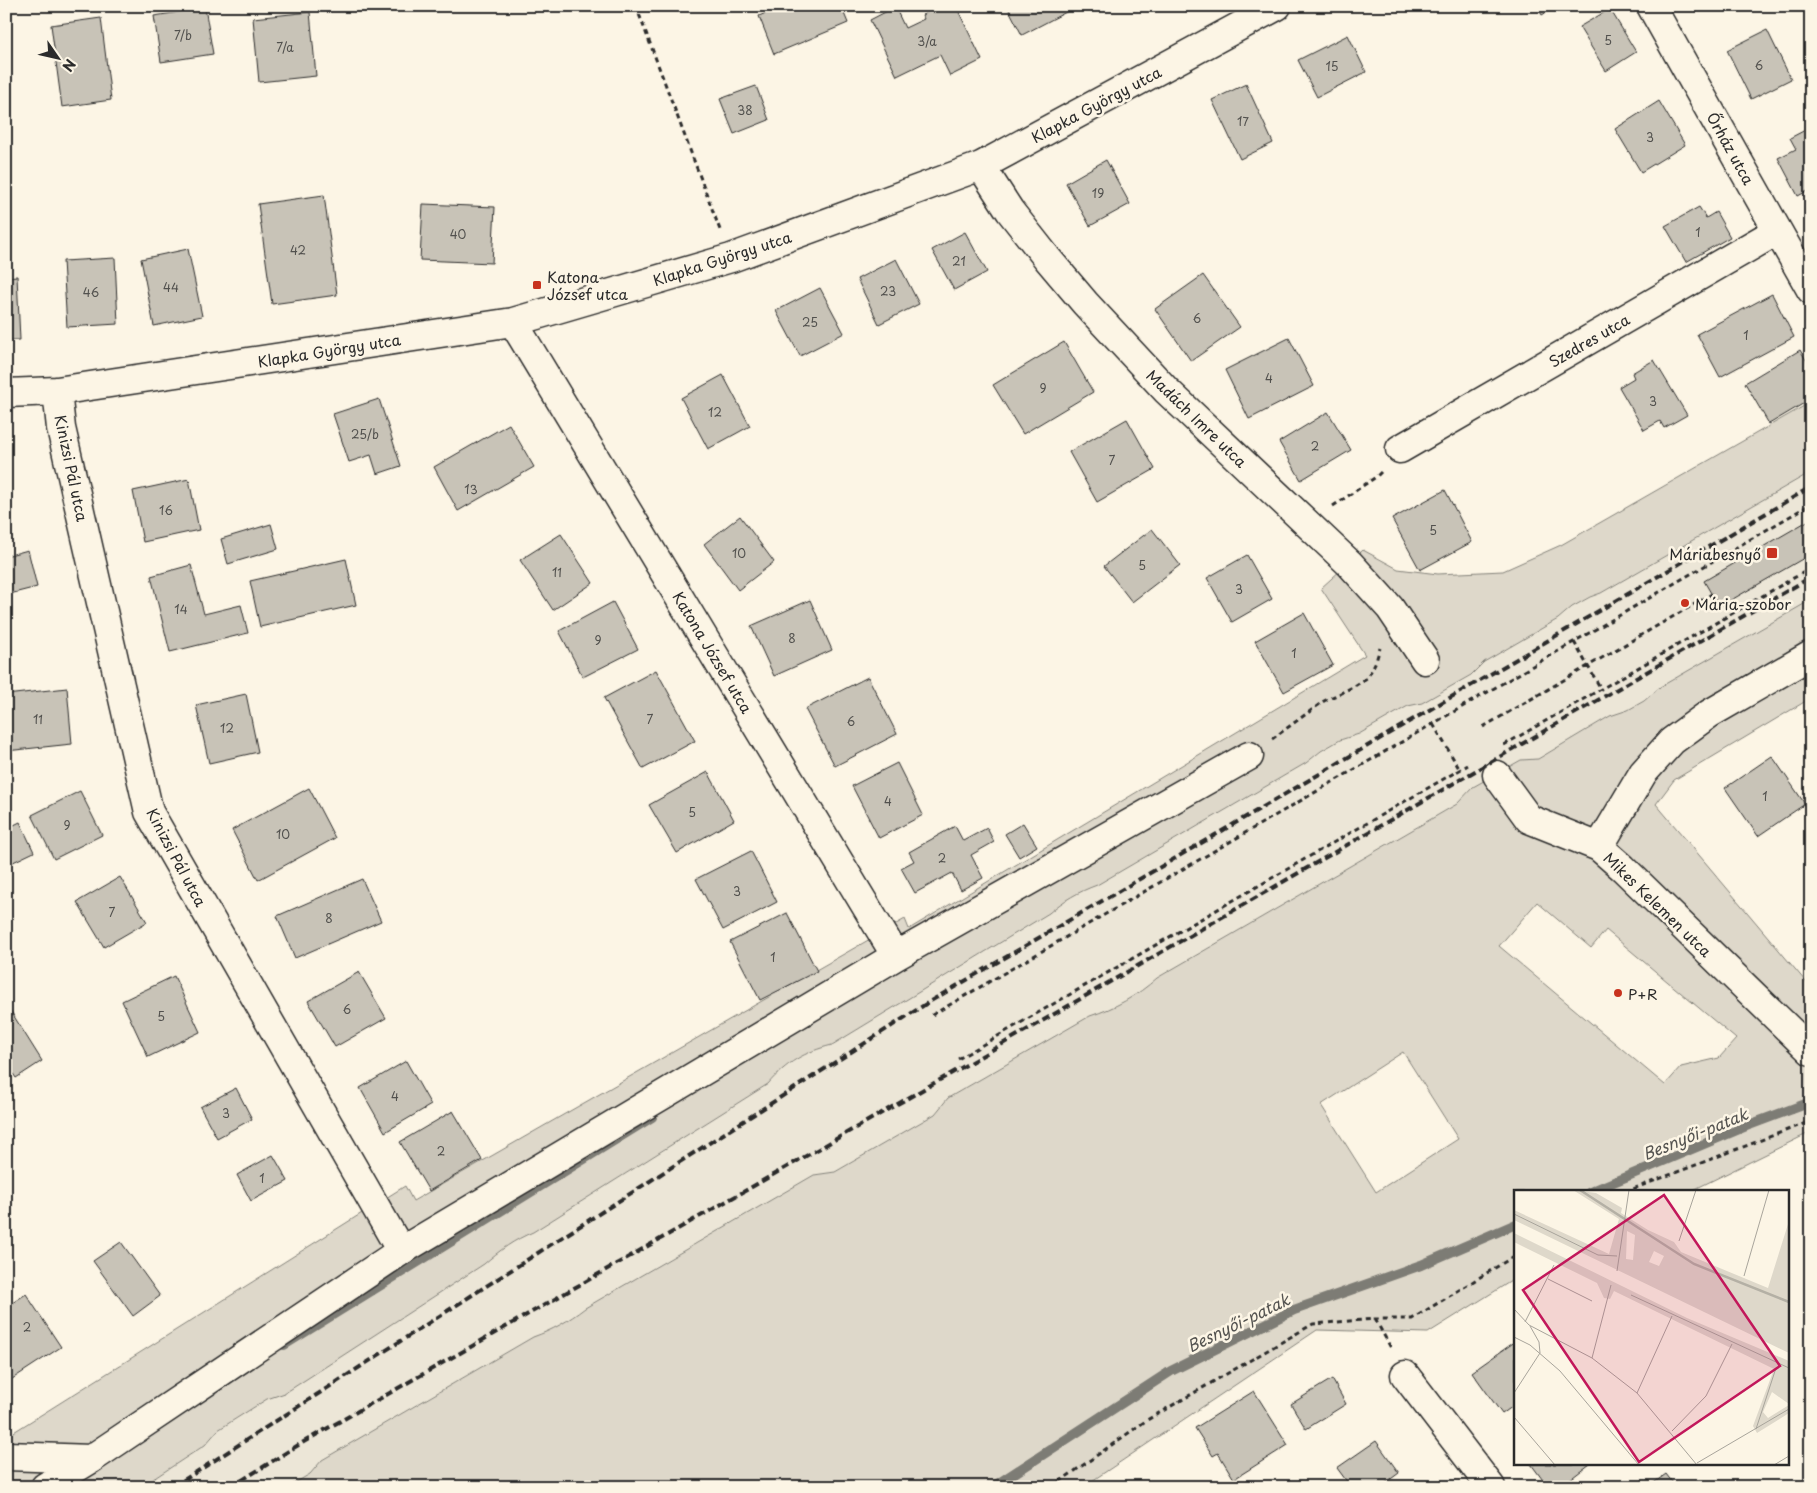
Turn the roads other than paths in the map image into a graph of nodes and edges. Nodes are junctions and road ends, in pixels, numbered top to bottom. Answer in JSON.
{"nodes":[{"id":1,"x":1277,"y":6,"type":"edge"},
{"id":2,"x":1651,"y":6,"type":"edge"},
{"id":3,"x":981,"y":166,"type":"junction"},
{"id":4,"x":1777,"y":231,"type":"junction"},
{"id":5,"x":1811,"y":290,"type":"edge"},
{"id":6,"x":513,"y":322,"type":"junction"},
{"id":7,"x":57,"y":391,"type":"junction"},
{"id":8,"x":6,"y":394,"type":"edge"},
{"id":9,"x":1400,"y":449,"type":"road end"},
{"id":10,"x":1811,"y":654,"type":"edge"},
{"id":11,"x":1426,"y":660,"type":"dead end"},
{"id":12,"x":1249,"y":756,"type":"road end"},
{"id":13,"x":1487,"y":768,"type":"road end"},
{"id":14,"x":1599,"y":847,"type":"junction"},
{"id":15,"x":896,"y":956,"type":"junction"},
{"id":16,"x":1811,"y":1051,"type":"edge"},
{"id":17,"x":401,"y":1251,"type":"junction"},
{"id":18,"x":1405,"y":1375,"type":"dead end"},
{"id":19,"x":6,"y":1456,"type":"edge"},
{"id":20,"x":91,"y":1459,"type":"junction"},
{"id":21,"x":45,"y":1487,"type":"edge"},
{"id":22,"x":1491,"y":1487,"type":"edge"}],
"edges":[{"from":1,"to":3,"type":"street","name":"Klapka György utca"},
{"from":2,"to":4,"type":"street","name":"Őrház utca"},
{"from":3,"to":6,"type":"street","name":"Klapka György utca"},
{"from":3,"to":11,"type":"street","name":"Madách Imre utca"},
{"from":4,"to":5,"type":"street","name":"Őrház utca"},
{"from":4,"to":9,"type":"street","name":"Szedres utca"},
{"from":6,"to":7,"type":"street","name":"Klapka György utca"},
{"from":6,"to":15,"type":"street","name":"Katona József utca"},
{"from":7,"to":8,"type":"street","name":"Klapka György utca"},
{"from":7,"to":17,"type":"street","name":"Kinizsi Pál utca"},
{"from":10,"to":14,"type":"street"},
{"from":12,"to":15,"type":"street"},
{"from":13,"to":14,"type":"street","name":"Mikes Kelemen utca"},
{"from":14,"to":16,"type":"street","name":"Mikes Kelemen utca"},
{"from":15,"to":17,"type":"street"},
{"from":17,"to":20,"type":"street"},
{"from":18,"to":22,"type":"street"},
{"from":19,"to":20,"type":"street"},
{"from":20,"to":21,"type":"street"}]}
